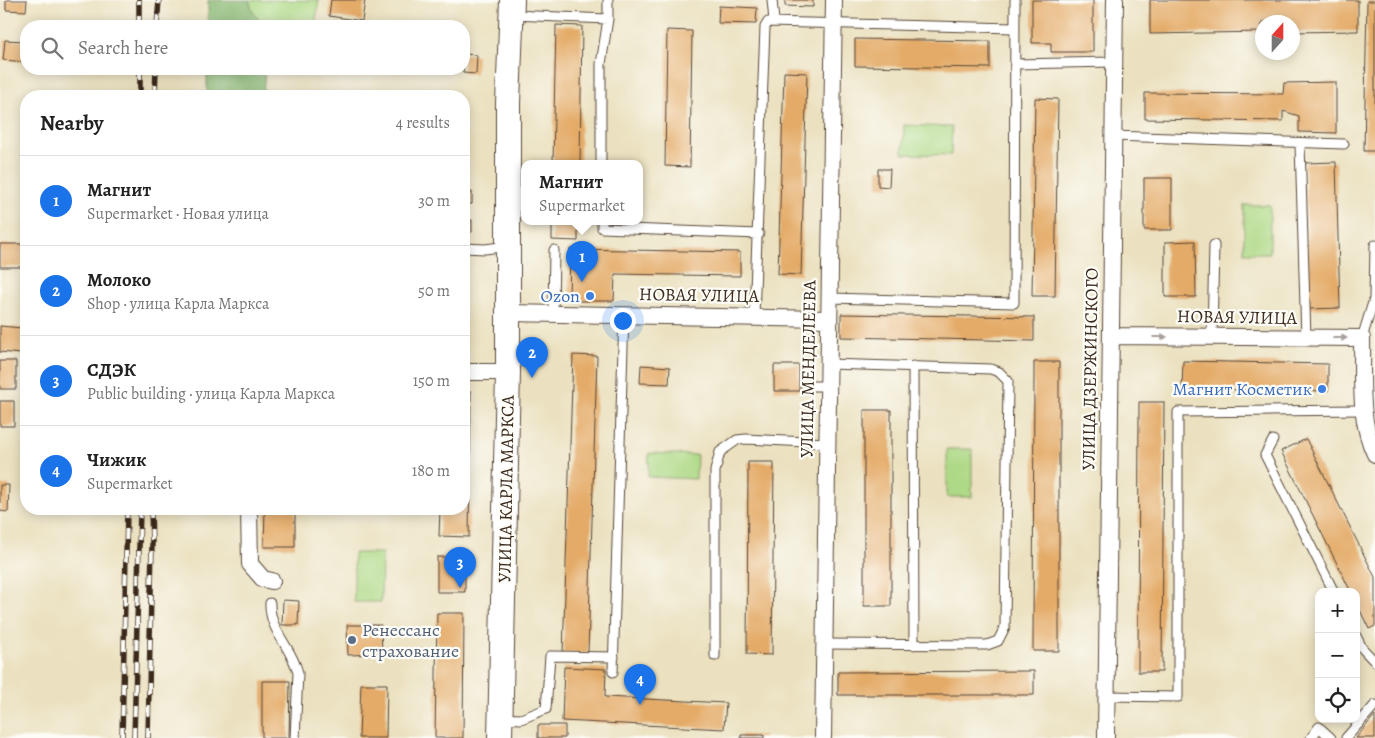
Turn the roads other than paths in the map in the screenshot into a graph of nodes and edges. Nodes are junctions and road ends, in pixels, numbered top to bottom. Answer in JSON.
{"nodes":[{"id":1,"x":608,"y":0,"type":"edge"},
{"id":2,"x":768,"y":0,"type":"edge"},
{"id":3,"x":772,"y":0,"type":"edge"},
{"id":4,"x":778,"y":0,"type":"edge"},
{"id":5,"x":834,"y":0,"type":"edge"},
{"id":6,"x":1015,"y":0,"type":"edge"},
{"id":7,"x":1115,"y":0,"type":"edge"},
{"id":8,"x":512,"y":8,"type":"edge"},
{"id":9,"x":608,"y":19,"type":"junction"},
{"id":10,"x":774,"y":21,"type":"junction"},
{"id":11,"x":834,"y":23,"type":"junction"},
{"id":12,"x":1015,"y":28,"type":"junction"},
{"id":13,"x":1113,"y":62,"type":"junction"},
{"id":14,"x":1015,"y":64,"type":"junction"},
{"id":15,"x":1113,"y":136,"type":"junction"},
{"id":16,"x":1300,"y":144,"type":"junction"},
{"id":17,"x":1344,"y":144,"type":"dead end"},
{"id":18,"x":601,"y":160,"type":"edge"},
{"id":19,"x":602,"y":225,"type":"edge"},
{"id":20,"x":759,"y":234,"type":"junction"},
{"id":21,"x":1214,"y":245,"type":"dead end"},
{"id":22,"x":1375,"y":245,"type":"edge"},
{"id":23,"x":508,"y":246,"type":"junction"},
{"id":24,"x":470,"y":248,"type":"edge"},
{"id":25,"x":554,"y":250,"type":"dead end"},
{"id":26,"x":829,"y":298,"type":"junction"},
{"id":27,"x":508,"y":313,"type":"junction"},
{"id":28,"x":553,"y":313,"type":"junction"},
{"id":29,"x":624,"y":314,"type":"junction"},
{"id":30,"x":754,"y":317,"type":"junction"},
{"id":31,"x":828,"y":318,"type":"junction"},
{"id":32,"x":1111,"y":336,"type":"junction"},
{"id":33,"x":1212,"y":337,"type":"junction"},
{"id":34,"x":1306,"y":338,"type":"junction"},
{"id":35,"x":1362,"y":338,"type":"junction"},
{"id":36,"x":828,"y":364,"type":"junction"},
{"id":37,"x":913,"y":366,"type":"junction"},
{"id":38,"x":470,"y":372,"type":"edge"},
{"id":39,"x":508,"y":372,"type":"junction"},
{"id":40,"x":806,"y":386,"type":"dead end"},
{"id":41,"x":828,"y":386,"type":"junction"},
{"id":42,"x":1363,"y":410,"type":"junction"},
{"id":43,"x":1273,"y":440,"type":"dead end"},
{"id":44,"x":827,"y":443,"type":"junction"},
{"id":45,"x":1375,"y":454,"type":"edge"},
{"id":46,"x":249,"y":515,"type":"edge"},
{"id":47,"x":272,"y":581,"type":"dead end"},
{"id":48,"x":1332,"y":588,"type":"edge"},
{"id":49,"x":270,"y":603,"type":"dead end"},
{"id":50,"x":823,"y":644,"type":"junction"},
{"id":51,"x":1360,"y":644,"type":"edge"},
{"id":52,"x":914,"y":645,"type":"junction"},
{"id":53,"x":715,"y":656,"type":"dead end"},
{"id":54,"x":614,"y":657,"type":"junction"},
{"id":55,"x":1375,"y":662,"type":"edge"},
{"id":56,"x":614,"y":672,"type":"dead end"},
{"id":57,"x":1106,"y":696,"type":"junction"},
{"id":58,"x":1375,"y":705,"type":"edge"},
{"id":59,"x":500,"y":728,"type":"edge"},
{"id":60,"x":295,"y":738,"type":"edge"},
{"id":61,"x":823,"y":738,"type":"edge"},
{"id":62,"x":1106,"y":738,"type":"edge"},
{"id":63,"x":1310,"y":738,"type":"edge"},
{"id":64,"x":1331,"y":738,"type":"edge"},
{"id":65,"x":1346,"y":738,"type":"edge"}],
"edges":[{"from":1,"to":9,"type":"lane"},
{"from":2,"to":3,"type":"lane"},
{"from":3,"to":4,"type":"lane"},
{"from":3,"to":10,"type":"lane"},
{"from":5,"to":11,"type":"street","name":"УЛИЦА МЕНДЕЛЕЕВА"},
{"from":6,"to":12,"type":"lane"},
{"from":7,"to":13,"type":"street","name":"УЛИЦА ДЗЕРЖИНСКОГО"},
{"from":8,"to":9,"type":"lane"},
{"from":8,"to":23,"type":"street","name":"УЛИЦА КАРЛА МАРКСА"},
{"from":9,"to":18,"type":"lane"},
{"from":10,"to":11,"type":"lane"},
{"from":10,"to":20,"type":"lane"},
{"from":11,"to":12,"type":"lane"},
{"from":11,"to":26,"type":"street","name":"УЛИЦА МЕНДЕЛЕЕВА"},
{"from":12,"to":14,"type":"lane"},
{"from":13,"to":14,"type":"lane"},
{"from":13,"to":15,"type":"street","name":"УЛИЦА ДЗЕРЖИНСКОГО"},
{"from":14,"to":26,"type":"lane"},
{"from":15,"to":16,"type":"lane"},
{"from":15,"to":32,"type":"street","name":"УЛИЦА ДЗЕРЖИНСКОГО"},
{"from":16,"to":17,"type":"lane"},
{"from":16,"to":34,"type":"lane"},
{"from":19,"to":20,"type":"lane"},
{"from":20,"to":30,"type":"lane"},
{"from":21,"to":33,"type":"lane"},
{"from":22,"to":35,"type":"lane"},
{"from":23,"to":24,"type":"lane"},
{"from":23,"to":27,"type":"street","name":"УЛИЦА КАРЛА МАРКСА"},
{"from":25,"to":28,"type":"lane"},
{"from":26,"to":31,"type":"street","name":"УЛИЦА МЕНДЕЛЕЕВА"},
{"from":27,"to":28,"type":"street","name":"НОВАЯ УЛИЦА"},
{"from":27,"to":39,"type":"street","name":"УЛИЦА КАРЛА МАРКСА"},
{"from":28,"to":29,"type":"street","name":"НОВАЯ УЛИЦА"},
{"from":29,"to":30,"type":"street","name":"НОВАЯ УЛИЦА"},
{"from":29,"to":54,"type":"lane"},
{"from":30,"to":31,"type":"street","name":"НОВАЯ УЛИЦА"},
{"from":31,"to":36,"type":"street","name":"УЛИЦА МЕНДЕЛЕЕВА"},
{"from":32,"to":33,"type":"street","name":"НОВАЯ УЛИЦА","one_way":true},
{"from":32,"to":57,"type":"street","name":"УЛИЦА ДЗЕРЖИНСКОГО"},
{"from":33,"to":34,"type":"street","name":"НОВАЯ УЛИЦА"},
{"from":34,"to":35,"type":"street","name":"НОВАЯ УЛИЦА","one_way":true},
{"from":35,"to":42,"type":"street"},
{"from":36,"to":37,"type":"lane"},
{"from":36,"to":41,"type":"street","name":"УЛИЦА МЕНДЕЛЕЕВА"},
{"from":37,"to":52,"type":"lane"},
{"from":37,"to":52,"type":"lane"},
{"from":38,"to":39,"type":"street"},
{"from":39,"to":59,"type":"street","name":"УЛИЦА КАРЛА МАРКСА"},
{"from":40,"to":41,"type":"lane"},
{"from":41,"to":44,"type":"street","name":"УЛИЦА МЕНДЕЛЕЕВА"},
{"from":42,"to":45,"type":"street"},
{"from":42,"to":57,"type":"lane"},
{"from":43,"to":48,"type":"lane"},
{"from":44,"to":50,"type":"street","name":"УЛИЦА МЕНДЕЛЕЕВА"},
{"from":44,"to":53,"type":"lane"},
{"from":46,"to":47,"type":"street"},
{"from":49,"to":60,"type":"lane"},
{"from":50,"to":52,"type":"lane"},
{"from":50,"to":61,"type":"street","name":"УЛИЦА МЕНДЕЛЕЕВА"},
{"from":51,"to":55,"type":"lane"},
{"from":54,"to":56,"type":"lane"},
{"from":54,"to":59,"type":"lane"},
{"from":57,"to":62,"type":"street","name":"УЛИЦА ДЗЕРЖИНСКОГО"},
{"from":58,"to":65,"type":"lane"},
{"from":63,"to":64,"type":"lane"}]}
